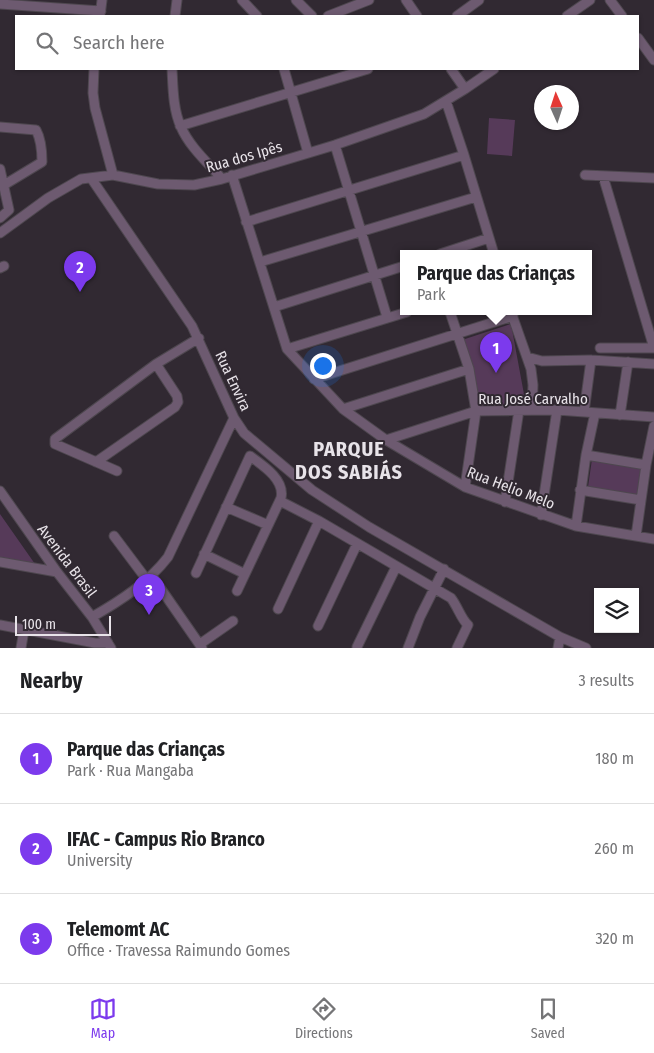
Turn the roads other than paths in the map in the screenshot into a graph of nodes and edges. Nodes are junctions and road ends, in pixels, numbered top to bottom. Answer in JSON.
{"nodes":[{"id":1,"x":102,"y":0,"type":"edge"},
{"id":2,"x":177,"y":0,"type":"edge"},
{"id":3,"x":242,"y":0,"type":"edge"},
{"id":4,"x":296,"y":0,"type":"edge"},
{"id":5,"x":406,"y":0,"type":"edge"},
{"id":6,"x":479,"y":0,"type":"edge"},
{"id":7,"x":590,"y":0,"type":"edge"},
{"id":8,"x":610,"y":0,"type":"edge"},
{"id":9,"x":364,"y":1,"type":"edge"},
{"id":10,"x":22,"y":3,"type":"edge"},
{"id":11,"x":0,"y":4,"type":"edge"},
{"id":12,"x":60,"y":4,"type":"edge"},
{"id":13,"x":100,"y":14,"type":"edge"},
{"id":14,"x":175,"y":15,"type":"edge"},
{"id":15,"x":256,"y":15,"type":"edge"},
{"id":16,"x":311,"y":15,"type":"edge"},
{"id":17,"x":330,"y":15,"type":"edge"},
{"id":18,"x":416,"y":15,"type":"edge"},
{"id":19,"x":458,"y":15,"type":"edge"},
{"id":20,"x":568,"y":15,"type":"edge"},
{"id":21,"x":621,"y":15,"type":"edge"},
{"id":22,"x":639,"y":39,"type":"edge"},
{"id":23,"x":654,"y":60,"type":"edge"},
{"id":24,"x":94,"y":70,"type":"edge"},
{"id":25,"x":172,"y":70,"type":"edge"},
{"id":26,"x":284,"y":70,"type":"edge"},
{"id":27,"x":365,"y":70,"type":"edge"},
{"id":28,"x":453,"y":70,"type":"edge"},
{"id":29,"x":493,"y":70,"type":"edge"},
{"id":30,"x":465,"y":89,"type":"junction"},
{"id":31,"x":290,"y":92,"type":"junction"},
{"id":32,"x":446,"y":101,"type":"junction"},
{"id":33,"x":180,"y":126,"type":"junction"},
{"id":34,"x":0,"y":127,"type":"edge"},
{"id":35,"x":335,"y":145,"type":"junction"},
{"id":36,"x":308,"y":153,"type":"junction"},
{"id":37,"x":464,"y":155,"type":"junction"},
{"id":38,"x":0,"y":169,"type":"edge"},
{"id":39,"x":113,"y":175,"type":"junction"},
{"id":40,"x":232,"y":175,"type":"junction"},
{"id":41,"x":585,"y":175,"type":"dead end"},
{"id":42,"x":603,"y":176,"type":"junction"},
{"id":43,"x":91,"y":178,"type":"junction"},
{"id":44,"x":222,"y":178,"type":"junction"},
{"id":45,"x":654,"y":180,"type":"edge"},
{"id":46,"x":4,"y":185,"type":"junction"},
{"id":47,"x":348,"y":190,"type":"junction"},
{"id":48,"x":476,"y":197,"type":"junction"},
{"id":49,"x":0,"y":218,"type":"edge"},
{"id":50,"x":246,"y":222,"type":"junction"},
{"id":51,"x":362,"y":232,"type":"junction"},
{"id":52,"x":0,"y":233,"type":"edge"},
{"id":53,"x":489,"y":238,"type":"junction"},
{"id":54,"x":452,"y":250,"type":"edge"},
{"id":55,"x":493,"y":250,"type":"edge"},
{"id":56,"x":260,"y":262,"type":"junction"},
{"id":57,"x":400,"y":267,"type":"edge"},
{"id":58,"x":375,"y":275,"type":"junction"},
{"id":59,"x":274,"y":307,"type":"junction"},
{"id":60,"x":400,"y":314,"type":"edge"},
{"id":61,"x":451,"y":315,"type":"edge"},
{"id":62,"x":509,"y":315,"type":"edge"},
{"id":63,"x":512,"y":315,"type":"edge"},
{"id":64,"x":387,"y":318,"type":"junction"},
{"id":65,"x":457,"y":334,"type":"junction"},
{"id":66,"x":199,"y":338,"type":"junction"},
{"id":67,"x":287,"y":348,"type":"junction"},
{"id":68,"x":600,"y":348,"type":"dead end"},
{"id":69,"x":654,"y":348,"type":"edge"},
{"id":70,"x":527,"y":356,"type":"junction"},
{"id":71,"x":591,"y":360,"type":"junction"},
{"id":72,"x":628,"y":362,"type":"junction"},
{"id":73,"x":156,"y":364,"type":"junction"},
{"id":74,"x":654,"y":364,"type":"edge"},
{"id":75,"x":469,"y":369,"type":"junction"},
{"id":76,"x":314,"y":379,"type":"junction"},
{"id":77,"x":343,"y":409,"type":"junction"},
{"id":78,"x":519,"y":410,"type":"junction"},
{"id":79,"x":532,"y":410,"type":"junction"},
{"id":80,"x":557,"y":410,"type":"junction"},
{"id":81,"x":476,"y":411,"type":"junction"},
{"id":82,"x":584,"y":412,"type":"junction"},
{"id":83,"x":595,"y":413,"type":"junction"},
{"id":84,"x":620,"y":415,"type":"junction"},
{"id":85,"x":654,"y":417,"type":"edge"},
{"id":86,"x":234,"y":418,"type":"junction"},
{"id":87,"x":654,"y":426,"type":"edge"},
{"id":88,"x":386,"y":440,"type":"junction"},
{"id":89,"x":586,"y":455,"type":"junction"},
{"id":90,"x":96,"y":462,"type":"junction"},
{"id":91,"x":646,"y":465,"type":"junction"},
{"id":92,"x":117,"y":471,"type":"dead end"},
{"id":93,"x":465,"y":487,"type":"junction"},
{"id":94,"x":580,"y":490,"type":"junction"},
{"id":95,"x":0,"y":492,"type":"edge"},
{"id":96,"x":641,"y":500,"type":"junction"},
{"id":97,"x":280,"y":501,"type":"junction"},
{"id":98,"x":505,"y":502,"type":"junction"},
{"id":99,"x":226,"y":507,"type":"junction"},
{"id":100,"x":541,"y":515,"type":"junction"},
{"id":101,"x":319,"y":521,"type":"junction"},
{"id":102,"x":268,"y":525,"type":"junction"},
{"id":103,"x":576,"y":526,"type":"junction"},
{"id":104,"x":114,"y":536,"type":"dead end"},
{"id":105,"x":636,"y":536,"type":"junction"},
{"id":106,"x":654,"y":539,"type":"edge"},
{"id":107,"x":357,"y":544,"type":"junction"},
{"id":108,"x":204,"y":554,"type":"junction"},
{"id":109,"x":0,"y":562,"type":"edge"},
{"id":110,"x":396,"y":567,"type":"junction"},
{"id":111,"x":444,"y":569,"type":"junction"},
{"id":112,"x":57,"y":572,"type":"junction"},
{"id":113,"x":196,"y":573,"type":"dead end"},
{"id":114,"x":245,"y":574,"type":"junction"},
{"id":115,"x":150,"y":578,"type":"junction"},
{"id":116,"x":435,"y":587,"type":"junction"},
{"id":117,"x":237,"y":591,"type":"dead end"},
{"id":118,"x":278,"y":609,"type":"dead end"},
{"id":119,"x":92,"y":617,"type":"junction"},
{"id":120,"x":234,"y":622,"type":"dead end"},
{"id":121,"x":0,"y":625,"type":"edge"},
{"id":122,"x":318,"y":626,"type":"dead end"},
{"id":123,"x":24,"y":630,"type":"junction"},
{"id":124,"x":560,"y":637,"type":"junction"},
{"id":125,"x":110,"y":645,"type":"edge"},
{"id":126,"x":201,"y":646,"type":"edge"},
{"id":127,"x":357,"y":647,"type":"edge"},
{"id":128,"x":21,"y":648,"type":"edge"},
{"id":129,"x":408,"y":648,"type":"edge"},
{"id":130,"x":457,"y":648,"type":"edge"},
{"id":131,"x":558,"y":648,"type":"edge"},
{"id":132,"x":586,"y":648,"type":"edge"}],
"edges":[{"from":1,"to":13,"type":"street"},
{"from":2,"to":14,"type":"street"},
{"from":3,"to":15,"type":"street"},
{"from":4,"to":16,"type":"street"},
{"from":5,"to":18,"type":"street"},
{"from":6,"to":19,"type":"street"},
{"from":7,"to":20,"type":"street"},
{"from":8,"to":21,"type":"street"},
{"from":9,"to":17,"type":"street"},
{"from":10,"to":11,"type":"street"},
{"from":10,"to":12,"type":"street"},
{"from":12,"to":13,"type":"street"},
{"from":22,"to":23,"type":"street"},
{"from":24,"to":39,"type":"street"},
{"from":25,"to":33,"type":"street"},
{"from":26,"to":31,"type":"street"},
{"from":27,"to":31,"type":"street"},
{"from":28,"to":30,"type":"street"},
{"from":29,"to":30,"type":"street","name":"Rua dos Ipês"},
{"from":30,"to":32,"type":"street","name":"Rua dos Ipês"},
{"from":31,"to":33,"type":"street"},
{"from":31,"to":36,"type":"street"},
{"from":32,"to":35,"type":"street","name":"Rua dos Ipês"},
{"from":32,"to":37,"type":"street"},
{"from":33,"to":44,"type":"street"},
{"from":34,"to":46,"type":"street"},
{"from":35,"to":36,"type":"street","name":"Rua dos Ipês"},
{"from":35,"to":47,"type":"street"},
{"from":36,"to":40,"type":"street","name":"Rua dos Ipês"},
{"from":37,"to":47,"type":"street"},
{"from":37,"to":48,"type":"street"},
{"from":38,"to":46,"type":"street"},
{"from":39,"to":43,"type":"street","name":"Rua dos Ipês"},
{"from":39,"to":44,"type":"street","name":"Rua dos Ipês"},
{"from":40,"to":44,"type":"street","name":"Rua dos Ipês"},
{"from":40,"to":50,"type":"street","name":"Rua Helio Melo"},
{"from":41,"to":42,"type":"street"},
{"from":42,"to":45,"type":"street"},
{"from":42,"to":69,"type":"street"},
{"from":43,"to":52,"type":"street","name":"Rua dos Ipês"},
{"from":43,"to":66,"type":"street","name":"Rua Envira"},
{"from":46,"to":49,"type":"street"},
{"from":47,"to":50,"type":"street"},
{"from":47,"to":51,"type":"street"},
{"from":48,"to":51,"type":"street"},
{"from":48,"to":53,"type":"street"},
{"from":50,"to":56,"type":"street","name":"Rua Helio Melo"},
{"from":51,"to":56,"type":"street"},
{"from":51,"to":58,"type":"street"},
{"from":53,"to":54,"type":"street"},
{"from":53,"to":55,"type":"street"},
{"from":56,"to":59,"type":"street","name":"Rua Helio Melo"},
{"from":57,"to":58,"type":"street"},
{"from":58,"to":59,"type":"street"},
{"from":58,"to":64,"type":"street"},
{"from":59,"to":67,"type":"street","name":"Rua Helio Melo"},
{"from":60,"to":64,"type":"street"},
{"from":61,"to":65,"type":"street"},
{"from":62,"to":65,"type":"street"},
{"from":63,"to":70,"type":"street"},
{"from":64,"to":67,"type":"street"},
{"from":65,"to":75,"type":"street"},
{"from":65,"to":76,"type":"street"},
{"from":66,"to":73,"type":"street"},
{"from":66,"to":86,"type":"street","name":"Rua Envira"},
{"from":67,"to":76,"type":"street","name":"Rua Helio Melo"},
{"from":68,"to":69,"type":"street"},
{"from":70,"to":71,"type":"street"},
{"from":70,"to":79,"type":"street"},
{"from":71,"to":72,"type":"street"},
{"from":71,"to":82,"type":"street"},
{"from":72,"to":74,"type":"street"},
{"from":72,"to":84,"type":"street"},
{"from":73,"to":90,"type":"street"},
{"from":73,"to":90,"type":"street"},
{"from":75,"to":77,"type":"street"},
{"from":75,"to":81,"type":"street"},
{"from":76,"to":77,"type":"street","name":"Rua Helio Melo"},
{"from":77,"to":88,"type":"street","name":"Rua Helio Melo"},
{"from":78,"to":79,"type":"street","name":"Rua José Carvalho"},
{"from":78,"to":81,"type":"street","name":"Rua José Carvalho"},
{"from":78,"to":98,"type":"street"},
{"from":79,"to":80,"type":"street","name":"Rua José Carvalho"},
{"from":80,"to":82,"type":"street","name":"Rua José Carvalho"},
{"from":80,"to":100,"type":"street"},
{"from":81,"to":88,"type":"street","name":"Rua José Carvalho"},
{"from":81,"to":93,"type":"street"},
{"from":82,"to":83,"type":"street","name":"Rua José Carvalho"},
{"from":83,"to":84,"type":"street","name":"Rua José Carvalho"},
{"from":83,"to":89,"type":"street"},
{"from":84,"to":85,"type":"street","name":"Rua José Carvalho"},
{"from":86,"to":111,"type":"street","name":"Rua Envira"},
{"from":86,"to":115,"type":"street"},
{"from":87,"to":91,"type":"street"},
{"from":88,"to":93,"type":"street","name":"Rua Helio Melo"},
{"from":89,"to":91,"type":"street"},
{"from":89,"to":94,"type":"street"},
{"from":90,"to":92,"type":"street"},
{"from":91,"to":96,"type":"street"},
{"from":93,"to":98,"type":"street","name":"Rua Helio Melo"},
{"from":94,"to":96,"type":"street"},
{"from":94,"to":103,"type":"street"},
{"from":95,"to":112,"type":"street","name":"Avenida Brasil"},
{"from":96,"to":105,"type":"street"},
{"from":97,"to":99,"type":"street"},
{"from":97,"to":101,"type":"street"},
{"from":97,"to":102,"type":"street"},
{"from":98,"to":100,"type":"street","name":"Rua Helio Melo"},
{"from":99,"to":102,"type":"street"},
{"from":99,"to":108,"type":"street"},
{"from":100,"to":103,"type":"street","name":"Rua Helio Melo"},
{"from":101,"to":107,"type":"street"},
{"from":101,"to":118,"type":"street"},
{"from":102,"to":114,"type":"street"},
{"from":103,"to":105,"type":"street","name":"Rua Helio Melo"},
{"from":104,"to":115,"type":"street"},
{"from":105,"to":106,"type":"street","name":"Rua Helio Melo"},
{"from":107,"to":110,"type":"street"},
{"from":107,"to":122,"type":"street"},
{"from":108,"to":113,"type":"street"},
{"from":108,"to":114,"type":"street"},
{"from":109,"to":112,"type":"street"},
{"from":110,"to":116,"type":"street"},
{"from":110,"to":127,"type":"street"},
{"from":111,"to":116,"type":"street"},
{"from":111,"to":124,"type":"street","name":"Rua Envira"},
{"from":112,"to":119,"type":"street","name":"Avenida Brasil"},
{"from":114,"to":117,"type":"street"},
{"from":115,"to":119,"type":"street"},
{"from":115,"to":126,"type":"street"},
{"from":116,"to":129,"type":"street"},
{"from":116,"to":130,"type":"street"},
{"from":119,"to":125,"type":"street","name":"Avenida Brasil"},
{"from":120,"to":126,"type":"street"},
{"from":121,"to":123,"type":"street"},
{"from":123,"to":125,"type":"street"},
{"from":123,"to":128,"type":"street"},
{"from":124,"to":131,"type":"street"},
{"from":124,"to":132,"type":"street","name":"Rua Envira"}]}
